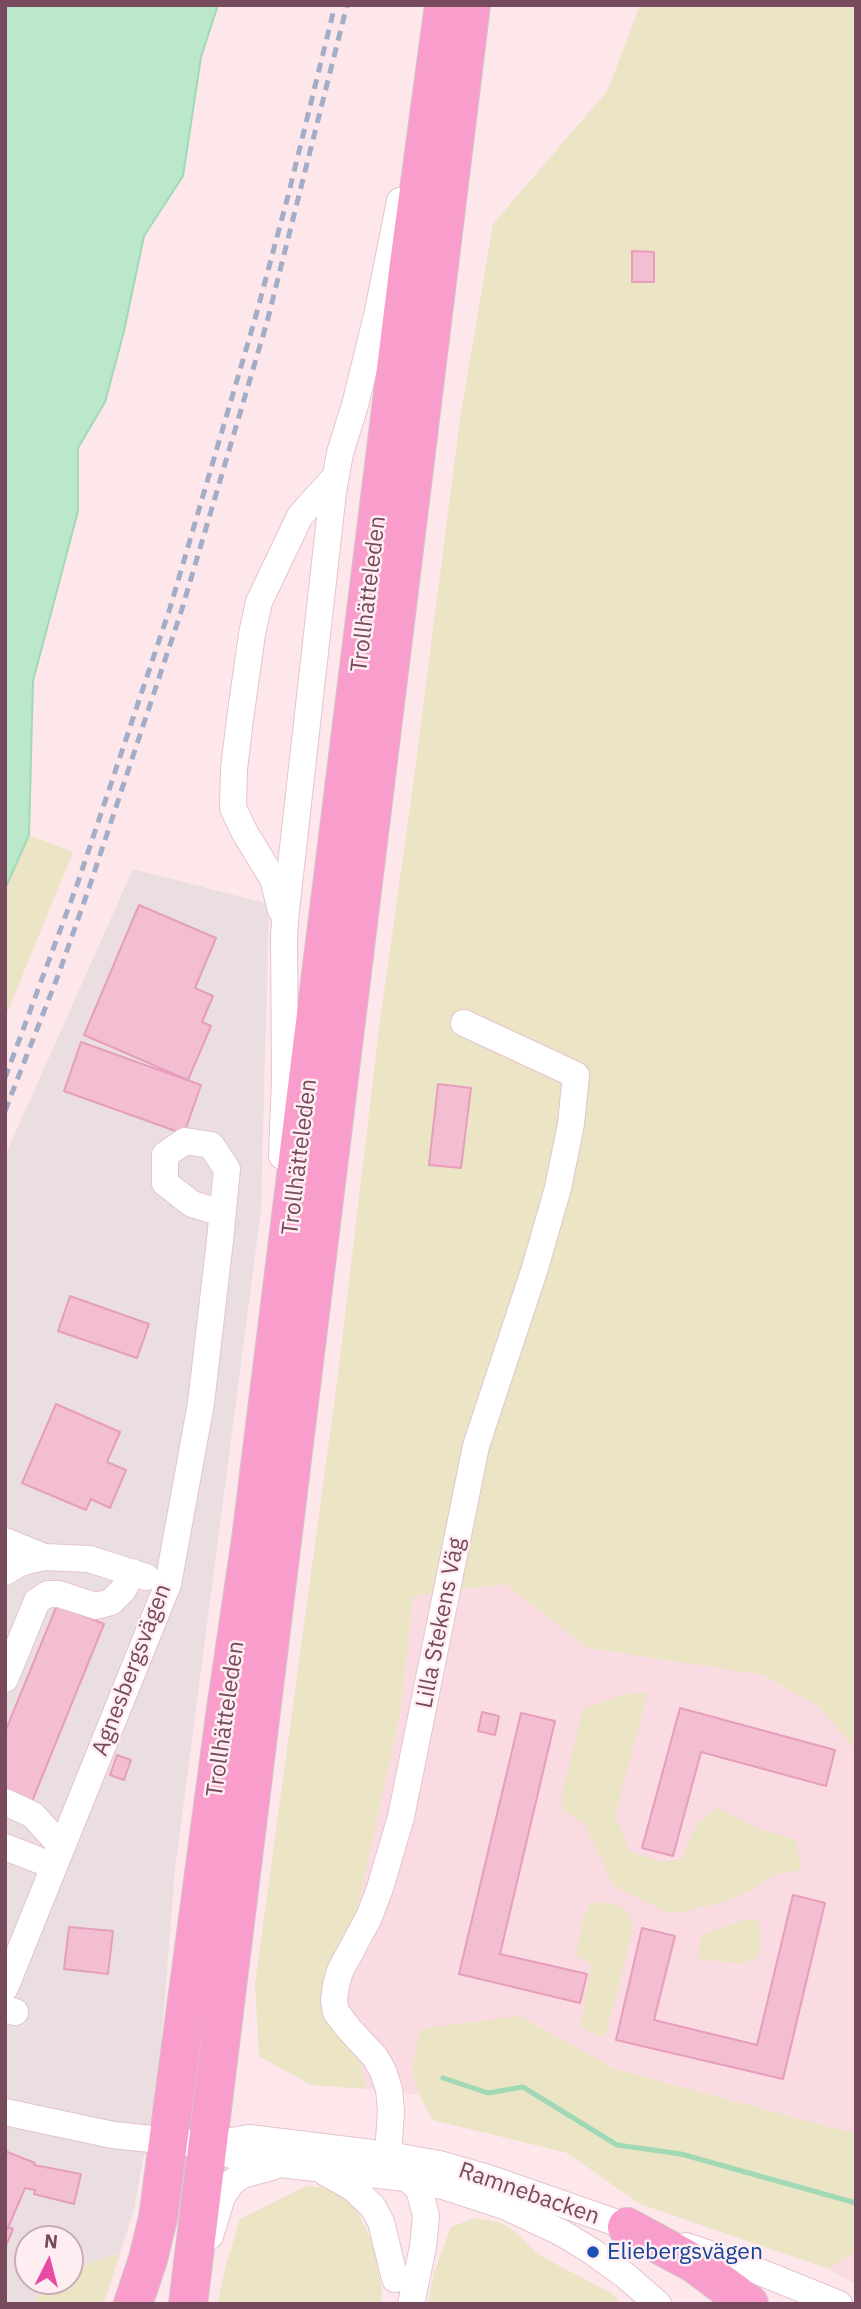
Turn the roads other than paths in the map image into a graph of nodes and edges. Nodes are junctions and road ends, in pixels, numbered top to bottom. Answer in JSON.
{"nodes":[{"id":1,"x":444,"y":5,"type":"edge"},
{"id":2,"x":471,"y":5,"type":"edge"},
{"id":3,"x":437,"y":60,"type":"junction"},
{"id":4,"x":336,"y":476,"type":"junction"},
{"id":5,"x":284,"y":934,"type":"junction"},
{"id":6,"x":464,"y":1023,"type":"dead end"},
{"id":7,"x":222,"y":1213,"type":"dead end"},
{"id":8,"x":251,"y":1539,"type":"junction"},
{"id":9,"x":5,"y":1541,"type":"edge"},
{"id":10,"x":44,"y":1557,"type":"junction"},
{"id":11,"x":5,"y":1572,"type":"edge"},
{"id":12,"x":132,"y":1572,"type":"junction"},
{"id":13,"x":168,"y":1584,"type":"junction"},
{"id":14,"x":5,"y":1679,"type":"edge"},
{"id":15,"x":5,"y":1802,"type":"edge"},
{"id":16,"x":5,"y":1847,"type":"edge"},
{"id":17,"x":58,"y":1857,"type":"junction"},
{"id":18,"x":9,"y":2003,"type":"edge"},
{"id":19,"x":5,"y":2112,"type":"edge"},
{"id":20,"x":168,"y":2141,"type":"junction"},
{"id":21,"x":208,"y":2145,"type":"junction"},
{"id":22,"x":388,"y":2155,"type":"junction"},
{"id":23,"x":284,"y":2164,"type":"junction"},
{"id":24,"x":315,"y":2167,"type":"junction"},
{"id":25,"x":406,"y":2178,"type":"junction"},
{"id":26,"x":627,"y":2227,"type":"junction"},
{"id":27,"x":395,"y":2291,"type":"edge"},
{"id":28,"x":189,"y":2300,"type":"edge"},
{"id":29,"x":133,"y":2304,"type":"edge"},
{"id":30,"x":411,"y":2304,"type":"edge"},
{"id":31,"x":658,"y":2304,"type":"edge"},
{"id":32,"x":749,"y":2304,"type":"edge"},
{"id":33,"x":787,"y":2304,"type":"edge"},
{"id":34,"x":813,"y":2304,"type":"edge"},
{"id":35,"x":839,"y":2304,"type":"edge"}],
"edges":[{"from":1,"to":3,"type":"highway","name":"Trollhätteleden"},
{"from":2,"to":21,"type":"highway","name":"Trollhätteleden"},
{"from":3,"to":4,"type":"street"},
{"from":3,"to":8,"type":"highway","name":"Trollhätteleden"},
{"from":4,"to":5,"type":"street"},
{"from":4,"to":5,"type":"street"},
{"from":5,"to":8,"type":"street"},
{"from":6,"to":22,"type":"street","name":"Lilla Stekens Väg"},
{"from":7,"to":13,"type":"street","name":"Agnesbergsvägen"},
{"from":8,"to":20,"type":"highway","name":"Trollhätteleden"},
{"from":9,"to":10,"type":"street"},
{"from":10,"to":11,"type":"street"},
{"from":10,"to":12,"type":"street"},
{"from":12,"to":13,"type":"street"},
{"from":12,"to":14,"type":"street"},
{"from":13,"to":17,"type":"street","name":"Agnesbergsvägen"},
{"from":15,"to":17,"type":"street"},
{"from":16,"to":17,"type":"street"},
{"from":17,"to":18,"type":"street","name":"Agnesbergsvägen"},
{"from":19,"to":20,"type":"street","name":"Ramnebacken"},
{"from":20,"to":21,"type":"street","name":"Ramnebacken"},
{"from":20,"to":29,"type":"highway","name":"Trollhätteleden"},
{"from":21,"to":22,"type":"street","name":"Ramnebacken"},
{"from":21,"to":23,"type":"street","name":"Ramnebacken"},
{"from":21,"to":28,"type":"highway","name":"Trollhätteleden"},
{"from":22,"to":25,"type":"street"},
{"from":22,"to":26,"type":"street","name":"Ramnebacken"},
{"from":23,"to":24,"type":"street","name":"Ramnebacken"},
{"from":23,"to":28,"type":"street","name":"Ramnebacken"},
{"from":24,"to":25,"type":"street","name":"Ramnebacken"},
{"from":24,"to":27,"type":"street"},
{"from":25,"to":27,"type":"street"},
{"from":25,"to":30,"type":"street"},
{"from":25,"to":31,"type":"street","name":"Ramnebacken"},
{"from":26,"to":32,"type":"highway"},
{"from":26,"to":35,"type":"street","name":"Ramnebacken"},
{"from":33,"to":34,"type":"street"}]}
